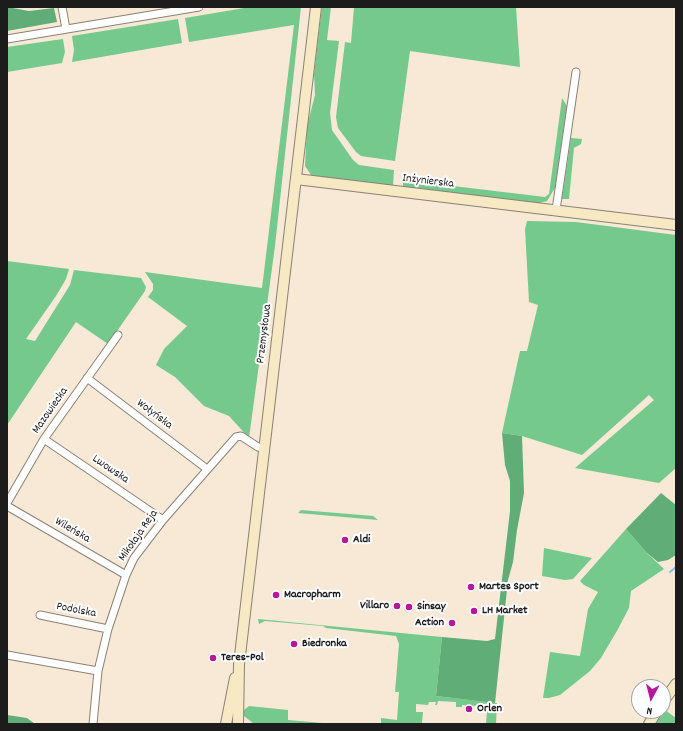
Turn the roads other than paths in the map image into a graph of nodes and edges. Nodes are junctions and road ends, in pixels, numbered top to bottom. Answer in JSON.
{"nodes":[{"id":1,"x":62,"y":7,"type":"edge"},
{"id":2,"x":199,"y":7,"type":"edge"},
{"id":3,"x":316,"y":7,"type":"edge"},
{"id":4,"x":66,"y":29,"type":"junction"},
{"id":5,"x":7,"y":39,"type":"edge"},
{"id":6,"x":576,"y":72,"type":"dead end"},
{"id":7,"x":296,"y":179,"type":"junction"},
{"id":8,"x":556,"y":210,"type":"junction"},
{"id":9,"x":676,"y":225,"type":"edge"},
{"id":10,"x":118,"y":335,"type":"dead end"},
{"id":11,"x":87,"y":378,"type":"junction"},
{"id":12,"x":44,"y":439,"type":"junction"},
{"id":13,"x":265,"y":448,"type":"junction"},
{"id":14,"x":207,"y":469,"type":"junction"},
{"id":15,"x":7,"y":505,"type":"edge"},
{"id":16,"x":162,"y":520,"type":"junction"},
{"id":17,"x":126,"y":576,"type":"junction"},
{"id":18,"x":40,"y":615,"type":"dead end"},
{"id":19,"x":108,"y":629,"type":"junction"},
{"id":20,"x":7,"y":655,"type":"edge"},
{"id":21,"x":239,"y":664,"type":"junction"},
{"id":22,"x":98,"y":671,"type":"junction"},
{"id":23,"x":93,"y":724,"type":"edge"},
{"id":24,"x":226,"y":724,"type":"edge"},
{"id":25,"x":238,"y":724,"type":"edge"}],
"edges":[{"from":1,"to":4,"type":"street"},
{"from":2,"to":4,"type":"street"},
{"from":3,"to":7,"type":"main road","name":"Przemysłowa"},
{"from":4,"to":5,"type":"street"},
{"from":6,"to":8,"type":"street"},
{"from":7,"to":8,"type":"main road","name":"Inżynierska"},
{"from":7,"to":13,"type":"main road","name":"Przemysłowa"},
{"from":8,"to":9,"type":"main road","name":"Inżynierska"},
{"from":10,"to":11,"type":"street","name":"Mazowiecka"},
{"from":11,"to":12,"type":"street","name":"Mazowiecka"},
{"from":11,"to":14,"type":"street","name":"Wołyńska"},
{"from":12,"to":15,"type":"street","name":"Mazowiecka"},
{"from":12,"to":16,"type":"street","name":"Lwowska"},
{"from":13,"to":14,"type":"street","name":"Mikołaja Reja"},
{"from":13,"to":21,"type":"main road","name":"Przemysłowa"},
{"from":14,"to":16,"type":"street","name":"Mikołaja Reja"},
{"from":15,"to":17,"type":"street","name":"Wileńska"},
{"from":16,"to":17,"type":"street","name":"Mikołaja Reja"},
{"from":17,"to":19,"type":"street","name":"Mikołaja Reja"},
{"from":18,"to":19,"type":"street","name":"Podolska"},
{"from":19,"to":22,"type":"street","name":"Mikołaja Reja"},
{"from":20,"to":22,"type":"street"},
{"from":21,"to":24,"type":"main road","name":"Przemysłowa"},
{"from":21,"to":25,"type":"main road","name":"Przemysłowa"},
{"from":22,"to":23,"type":"street","name":"Mikołaja Reja"}]}
